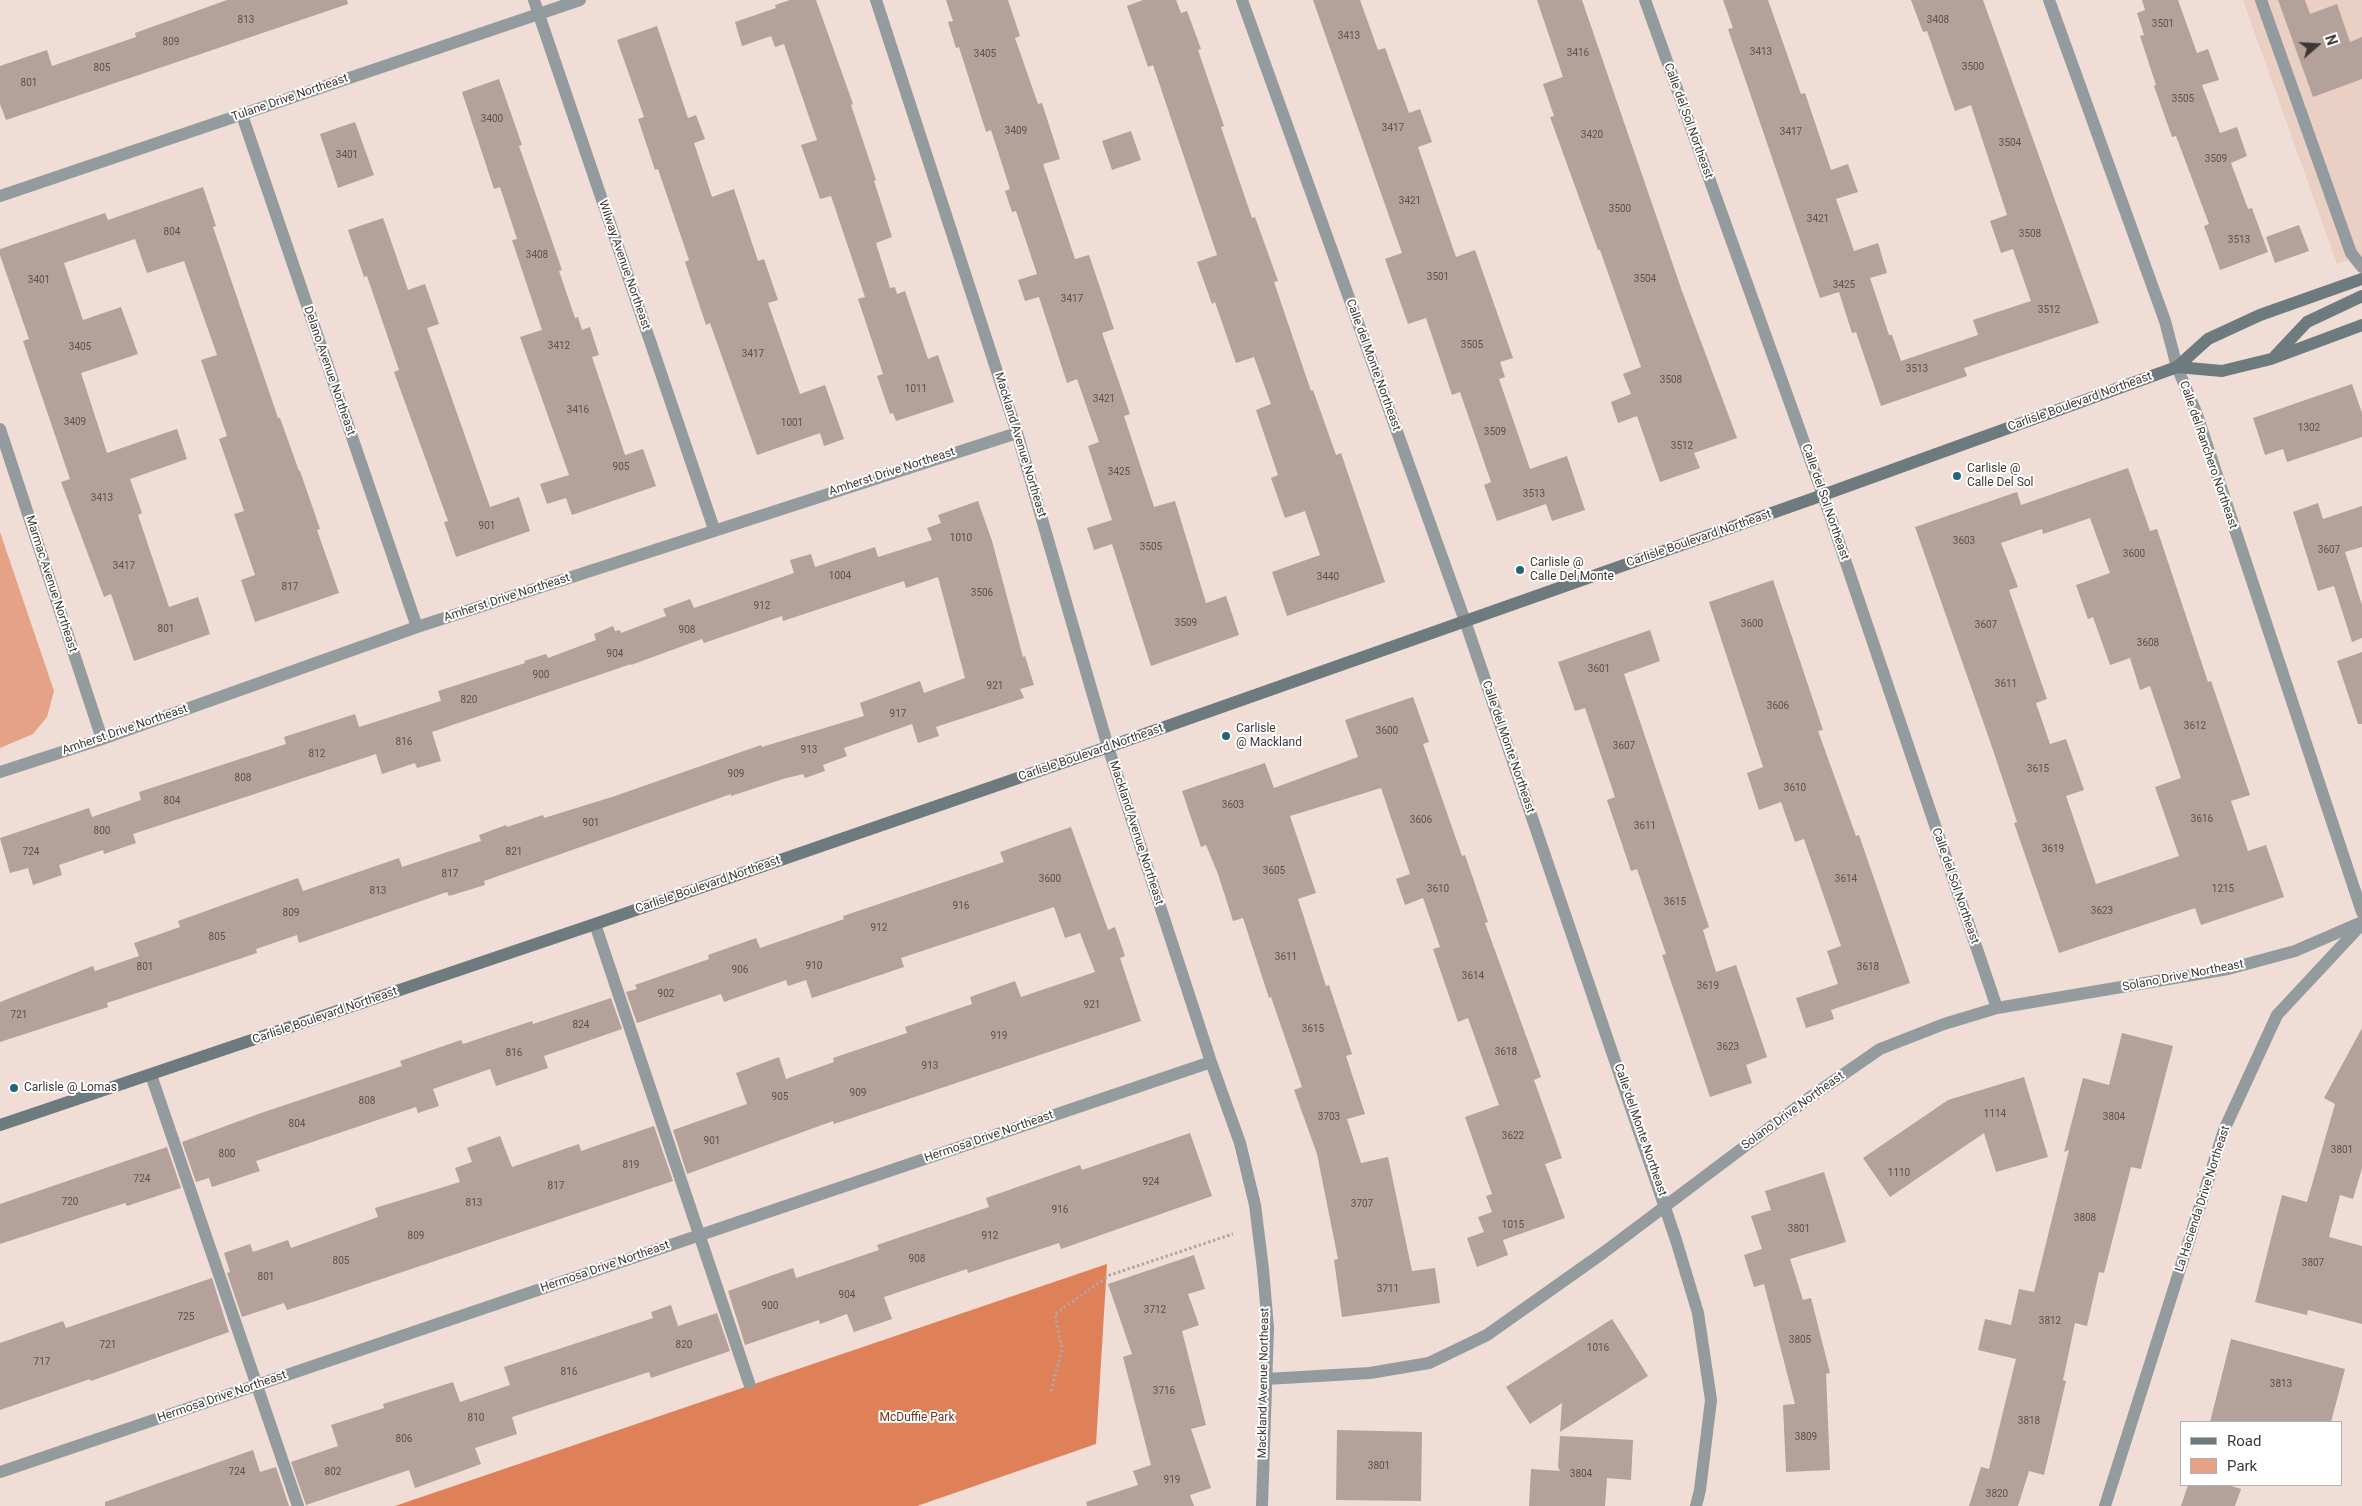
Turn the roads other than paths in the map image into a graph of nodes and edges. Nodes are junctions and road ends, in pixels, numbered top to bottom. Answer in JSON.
{"nodes":[{"id":1,"x":534,"y":0,"type":"edge"},
{"id":2,"x":580,"y":0,"type":"edge"},
{"id":3,"x":876,"y":0,"type":"edge"},
{"id":4,"x":1242,"y":0,"type":"edge"},
{"id":5,"x":1645,"y":0,"type":"edge"},
{"id":6,"x":2049,"y":0,"type":"edge"},
{"id":7,"x":2260,"y":0,"type":"edge"},
{"id":8,"x":539,"y":14,"type":"junction"},
{"id":9,"x":242,"y":114,"type":"junction"},
{"id":10,"x":0,"y":196,"type":"edge"},
{"id":11,"x":2362,"y":267,"type":"edge"},
{"id":12,"x":2362,"y":279,"type":"edge"},
{"id":13,"x":2362,"y":296,"type":"edge"},
{"id":14,"x":2362,"y":325,"type":"edge"},
{"id":15,"x":2271,"y":359,"type":"junction"},
{"id":16,"x":2177,"y":367,"type":"junction"},
{"id":17,"x":0,"y":429,"type":"edge"},
{"id":18,"x":1017,"y":433,"type":"junction"},
{"id":19,"x":1823,"y":495,"type":"junction"},
{"id":20,"x":714,"y":529,"type":"junction"},
{"id":21,"x":1464,"y":620,"type":"junction"},
{"id":22,"x":417,"y":627,"type":"junction"},
{"id":23,"x":102,"y":739,"type":"junction"},
{"id":24,"x":1108,"y":747,"type":"junction"},
{"id":25,"x":0,"y":772,"type":"edge"},
{"id":26,"x":2362,"y":912,"type":"edge"},
{"id":27,"x":2362,"y":923,"type":"edge"},
{"id":28,"x":595,"y":924,"type":"junction"},
{"id":29,"x":1996,"y":1008,"type":"junction"},
{"id":30,"x":1210,"y":1062,"type":"junction"},
{"id":31,"x":151,"y":1075,"type":"junction"},
{"id":32,"x":0,"y":1125,"type":"edge"},
{"id":33,"x":1666,"y":1204,"type":"junction"},
{"id":34,"x":698,"y":1235,"type":"junction"},
{"id":35,"x":1266,"y":1379,"type":"junction"},
{"id":36,"x":749,"y":1383,"type":"dead end"},
{"id":37,"x":258,"y":1385,"type":"junction"},
{"id":38,"x":0,"y":1472,"type":"edge"},
{"id":39,"x":298,"y":1506,"type":"edge"},
{"id":40,"x":1262,"y":1506,"type":"edge"},
{"id":41,"x":1696,"y":1506,"type":"edge"},
{"id":42,"x":2105,"y":1506,"type":"edge"}],
"edges":[{"from":1,"to":8,"type":"street","name":"Wilway Avenue Northeast"},
{"from":2,"to":8,"type":"street","name":"Tulane Drive Northeast"},
{"from":3,"to":18,"type":"street","name":"Mackland Avenue Northeast"},
{"from":4,"to":21,"type":"street","name":"Calle del Monte Northeast"},
{"from":5,"to":19,"type":"street","name":"Calle del Sol Northeast"},
{"from":6,"to":16,"type":"street","name":"Calle del Ranchero Northeast"},
{"from":7,"to":11,"type":"street"},
{"from":8,"to":9,"type":"street","name":"Tulane Drive Northeast"},
{"from":8,"to":20,"type":"street","name":"Wilway Avenue Northeast"},
{"from":9,"to":10,"type":"street","name":"Tulane Drive Northeast"},
{"from":9,"to":22,"type":"street","name":"Delano Avenue Northeast"},
{"from":12,"to":16,"type":"main road","name":"Carlisle Boulevard Northeast"},
{"from":13,"to":15,"type":"main road"},
{"from":14,"to":15,"type":"main road","name":"Carlisle Boulevard Northeast"},
{"from":15,"to":16,"type":"main road","name":"Carlisle Boulevard Northeast"},
{"from":16,"to":19,"type":"main road","name":"Carlisle Boulevard Northeast"},
{"from":16,"to":26,"type":"street","name":"Calle del Ranchero Northeast"},
{"from":17,"to":23,"type":"street","name":"Marmac Avenue Northeast"},
{"from":18,"to":20,"type":"street","name":"Amherst Drive Northeast"},
{"from":18,"to":24,"type":"street","name":"Mackland Avenue Northeast"},
{"from":19,"to":21,"type":"main road","name":"Carlisle Boulevard Northeast"},
{"from":19,"to":29,"type":"street","name":"Calle del Sol Northeast"},
{"from":20,"to":22,"type":"street","name":"Amherst Drive Northeast"},
{"from":21,"to":24,"type":"main road","name":"Carlisle Boulevard Northeast"},
{"from":21,"to":33,"type":"street","name":"Calle del Monte Northeast"},
{"from":22,"to":23,"type":"street","name":"Amherst Drive Northeast"},
{"from":23,"to":25,"type":"street","name":"Amherst Drive Northeast"},
{"from":24,"to":28,"type":"main road","name":"Carlisle Boulevard Northeast"},
{"from":24,"to":30,"type":"street","name":"Mackland Avenue Northeast"},
{"from":27,"to":29,"type":"street","name":"Solano Drive Northeast"},
{"from":27,"to":42,"type":"street","name":"La Hacienda Drive Northeast"},
{"from":28,"to":31,"type":"main road","name":"Carlisle Boulevard Northeast"},
{"from":28,"to":34,"type":"street"},
{"from":29,"to":33,"type":"street","name":"Solano Drive Northeast"},
{"from":30,"to":34,"type":"street","name":"Hermosa Drive Northeast"},
{"from":30,"to":35,"type":"street","name":"Mackland Avenue Northeast"},
{"from":31,"to":32,"type":"main road","name":"Carlisle Boulevard Northeast"},
{"from":31,"to":37,"type":"street"},
{"from":33,"to":35,"type":"street","name":"Solano Drive Northeast"},
{"from":33,"to":41,"type":"street","name":"Calle del Monte Northeast"},
{"from":34,"to":36,"type":"street"},
{"from":34,"to":37,"type":"street","name":"Hermosa Drive Northeast"},
{"from":35,"to":40,"type":"street","name":"Mackland Avenue Northeast"},
{"from":37,"to":38,"type":"street","name":"Hermosa Drive Northeast"},
{"from":37,"to":39,"type":"street"}]}
